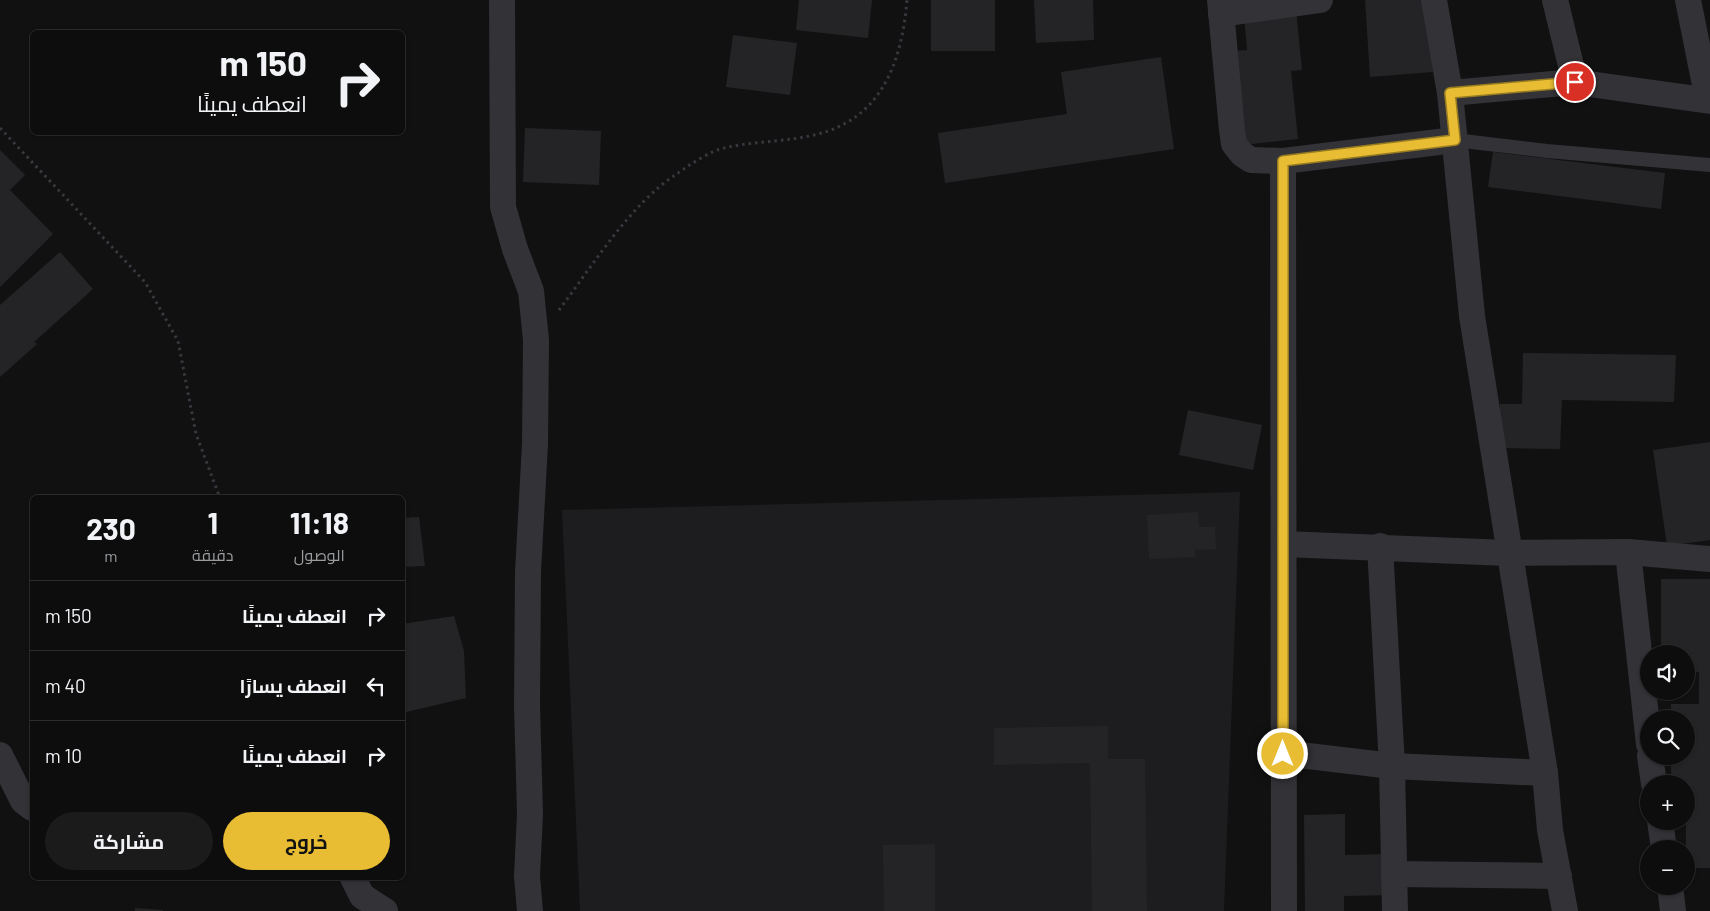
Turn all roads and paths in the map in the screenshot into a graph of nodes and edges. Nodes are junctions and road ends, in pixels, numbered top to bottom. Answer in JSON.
{"nodes":[{"id":1,"x":502,"y":0,"type":"edge"},
{"id":2,"x":907,"y":0,"type":"edge"},
{"id":3,"x":1320,"y":0,"type":"edge"},
{"id":4,"x":1434,"y":0,"type":"edge"},
{"id":5,"x":1555,"y":0,"type":"edge"},
{"id":6,"x":1688,"y":0,"type":"edge"},
{"id":7,"x":1221,"y":7,"type":"edge"},
{"id":8,"x":1575,"y":82,"type":"junction"},
{"id":9,"x":1450,"y":93,"type":"junction"},
{"id":10,"x":1709,"y":101,"type":"edge"},
{"id":11,"x":0,"y":128,"type":"edge"},
{"id":12,"x":1455,"y":140,"type":"junction"},
{"id":13,"x":1283,"y":161,"type":"junction"},
{"id":14,"x":1710,"y":165,"type":"edge"},
{"id":15,"x":536,"y":340,"type":"junction"},
{"id":16,"x":219,"y":495,"type":"edge"},
{"id":17,"x":1284,"y":544,"type":"junction"},
{"id":18,"x":1380,"y":546,"type":"junction"},
{"id":19,"x":1628,"y":552,"type":"junction"},
{"id":20,"x":1508,"y":553,"type":"junction"},
{"id":21,"x":1710,"y":559,"type":"edge"},
{"id":22,"x":1645,"y":710,"type":"edge"},
{"id":23,"x":1283,"y":754,"type":"junction"},
{"id":24,"x":0,"y":755,"type":"edge"},
{"id":25,"x":1392,"y":766,"type":"junction"},
{"id":26,"x":1545,"y":773,"type":"junction"},
{"id":27,"x":30,"y":806,"type":"edge"},
{"id":28,"x":1394,"y":874,"type":"junction"},
{"id":29,"x":1558,"y":876,"type":"junction"},
{"id":30,"x":360,"y":895,"type":"edge"},
{"id":31,"x":1671,"y":895,"type":"edge"},
{"id":32,"x":385,"y":911,"type":"edge"},
{"id":33,"x":530,"y":911,"type":"edge"},
{"id":34,"x":1284,"y":911,"type":"edge"},
{"id":35,"x":1395,"y":911,"type":"edge"},
{"id":36,"x":1565,"y":911,"type":"edge"},
{"id":37,"x":1673,"y":911,"type":"edge"}],
"edges":[{"from":1,"to":15,"type":"street"},
{"from":2,"to":15,"type":"path"},
{"from":3,"to":7,"type":"street"},
{"from":4,"to":9,"type":"street"},
{"from":5,"to":8,"type":"street"},
{"from":6,"to":10,"type":"street"},
{"from":7,"to":13,"type":"street"},
{"from":8,"to":9,"type":"street"},
{"from":8,"to":10,"type":"street"},
{"from":9,"to":12,"type":"street"},
{"from":11,"to":16,"type":"path"},
{"from":12,"to":13,"type":"street"},
{"from":12,"to":14,"type":"lane"},
{"from":12,"to":20,"type":"street"},
{"from":13,"to":17,"type":"street"},
{"from":15,"to":33,"type":"street"},
{"from":17,"to":18,"type":"street"},
{"from":17,"to":23,"type":"street"},
{"from":18,"to":20,"type":"street"},
{"from":18,"to":25,"type":"street"},
{"from":19,"to":20,"type":"street"},
{"from":19,"to":21,"type":"street"},
{"from":19,"to":22,"type":"street"},
{"from":20,"to":26,"type":"street"},
{"from":23,"to":25,"type":"street"},
{"from":23,"to":34,"type":"street"},
{"from":24,"to":27,"type":"street"},
{"from":25,"to":26,"type":"street"},
{"from":25,"to":28,"type":"street"},
{"from":26,"to":29,"type":"street"},
{"from":28,"to":29,"type":"street"},
{"from":28,"to":35,"type":"street"},
{"from":29,"to":36,"type":"street"},
{"from":30,"to":32,"type":"street"},
{"from":31,"to":37,"type":"street"}]}
